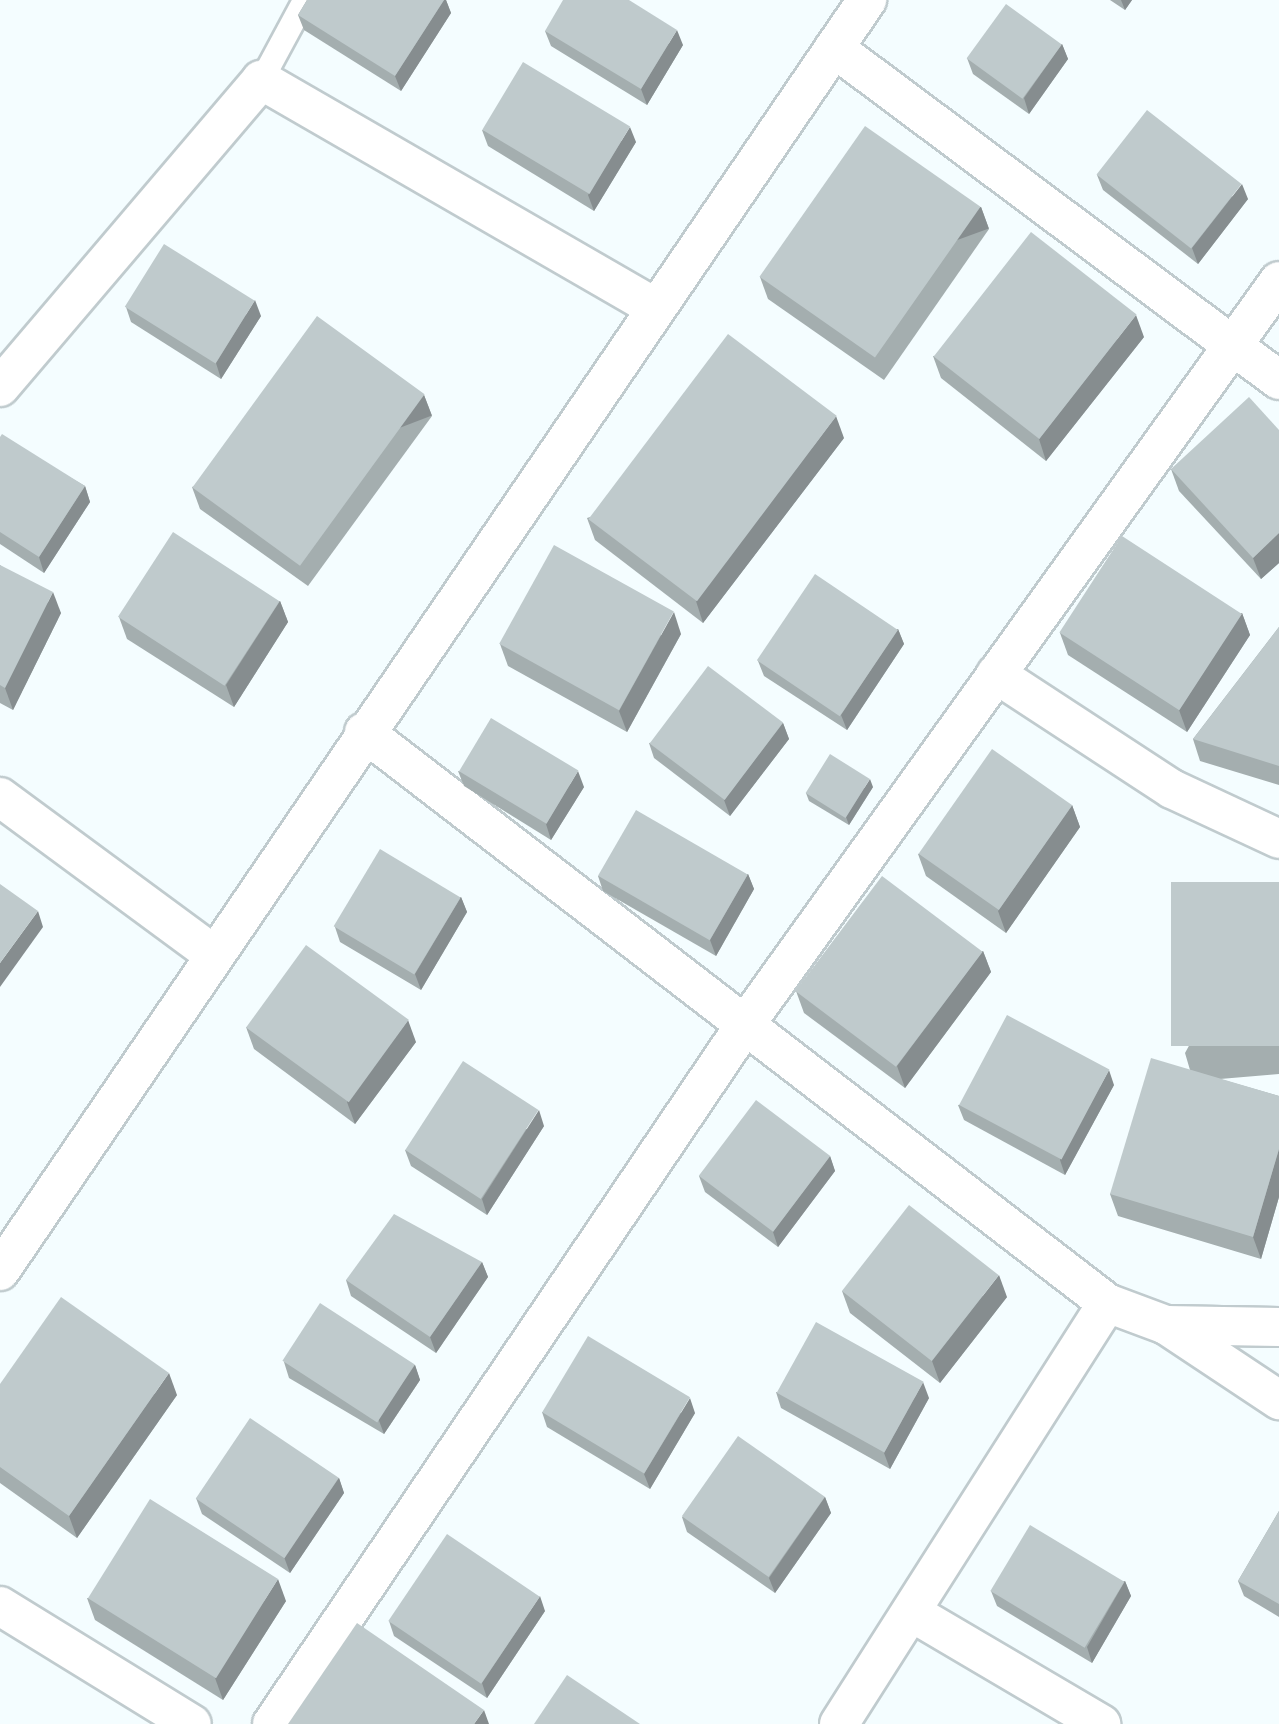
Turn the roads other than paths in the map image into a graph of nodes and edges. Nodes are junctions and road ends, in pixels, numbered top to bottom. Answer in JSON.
{"nodes":[{"id":1,"x":304,"y":0,"type":"edge"},
{"id":2,"x":867,"y":0,"type":"edge"},
{"id":3,"x":834,"y":48,"type":"junction"},
{"id":4,"x":261,"y":80,"type":"junction"},
{"id":5,"x":1279,"y":281,"type":"edge"},
{"id":6,"x":656,"y":307,"type":"junction"},
{"id":7,"x":1231,"y":347,"type":"junction"},
{"id":8,"x":1279,"y":380,"type":"edge"},
{"id":9,"x":0,"y":387,"type":"edge"},
{"id":10,"x":996,"y":674,"type":"junction"},
{"id":11,"x":364,"y":732,"type":"junction"},
{"id":12,"x":0,"y":797,"type":"edge"},
{"id":13,"x":1279,"y":839,"type":"edge"},
{"id":14,"x":214,"y":955,"type":"junction"},
{"id":15,"x":747,"y":1022,"type":"junction"},
{"id":16,"x":0,"y":1270,"type":"edge"},
{"id":17,"x":1107,"y":1303,"type":"junction"},
{"id":18,"x":1166,"y":1325,"type":"junction"},
{"id":19,"x":1279,"y":1327,"type":"edge"},
{"id":20,"x":1279,"y":1400,"type":"edge"},
{"id":21,"x":0,"y":1606,"type":"edge"},
{"id":22,"x":911,"y":1612,"type":"junction"},
{"id":23,"x":192,"y":1724,"type":"edge"},
{"id":24,"x":272,"y":1724,"type":"edge"},
{"id":25,"x":839,"y":1724,"type":"edge"},
{"id":26,"x":1101,"y":1724,"type":"edge"}],
"edges":[{"from":1,"to":4,"type":"lane"},
{"from":2,"to":3,"type":"street"},
{"from":3,"to":6,"type":"street"},
{"from":3,"to":7,"type":"street"},
{"from":4,"to":6,"type":"street"},
{"from":4,"to":9,"type":"street"},
{"from":5,"to":7,"type":"street"},
{"from":6,"to":11,"type":"street"},
{"from":7,"to":8,"type":"street"},
{"from":7,"to":10,"type":"street"},
{"from":10,"to":13,"type":"street"},
{"from":10,"to":15,"type":"street"},
{"from":11,"to":14,"type":"street"},
{"from":11,"to":15,"type":"street"},
{"from":12,"to":14,"type":"street"},
{"from":14,"to":16,"type":"street"},
{"from":15,"to":17,"type":"street"},
{"from":15,"to":24,"type":"street"},
{"from":17,"to":18,"type":"street"},
{"from":17,"to":22,"type":"street"},
{"from":18,"to":19,"type":"street"},
{"from":18,"to":20,"type":"street"},
{"from":21,"to":23,"type":"street"},
{"from":22,"to":25,"type":"street"},
{"from":22,"to":26,"type":"street"}]}
